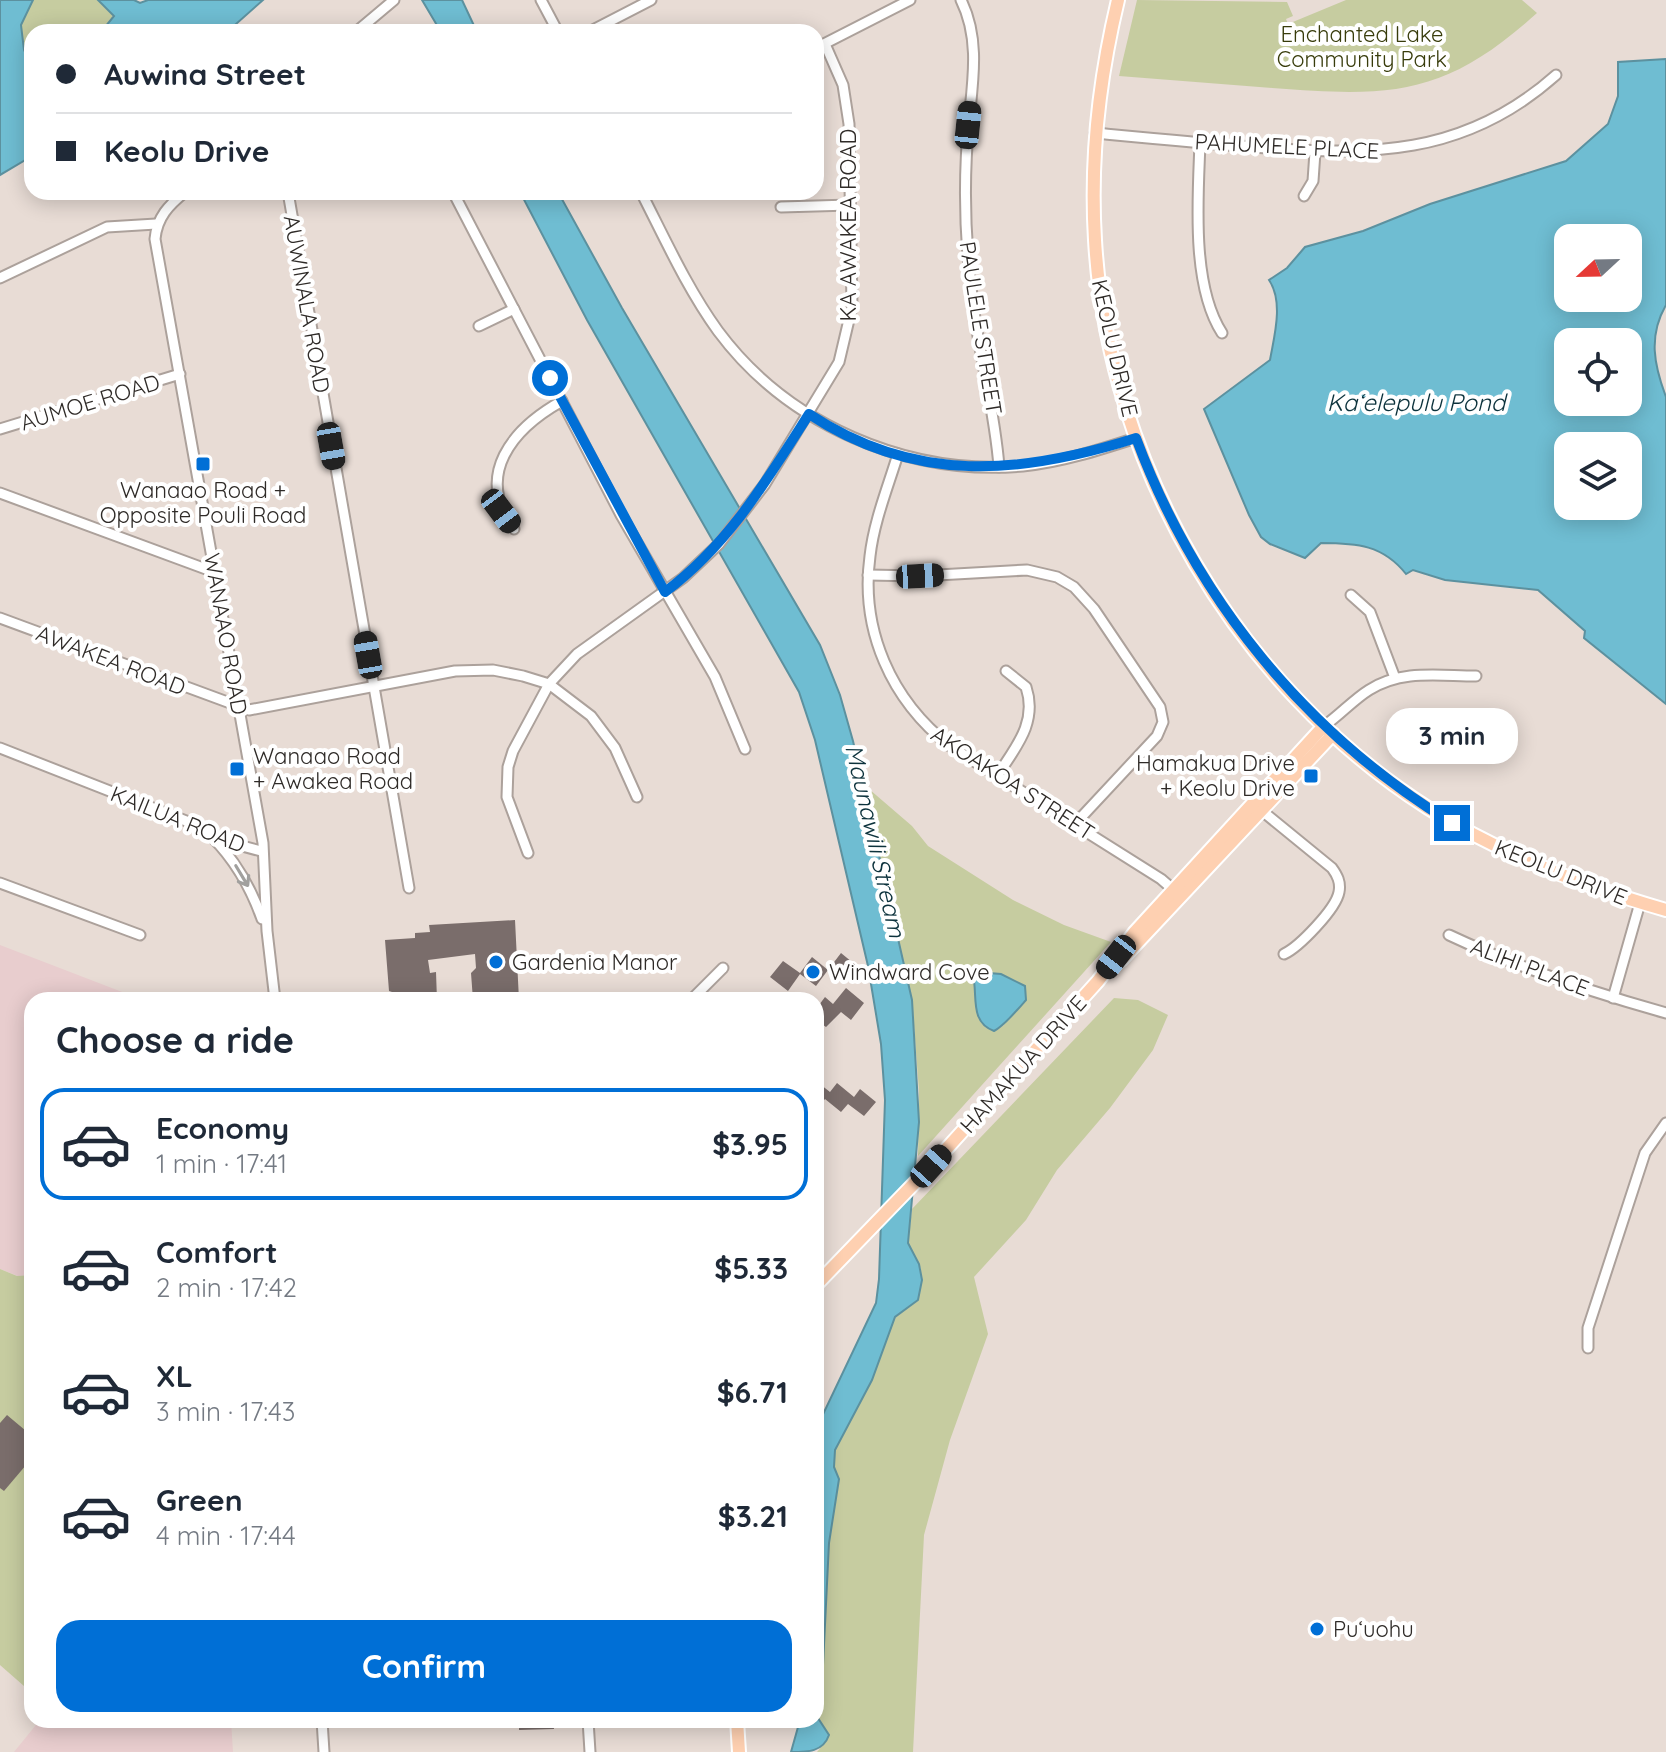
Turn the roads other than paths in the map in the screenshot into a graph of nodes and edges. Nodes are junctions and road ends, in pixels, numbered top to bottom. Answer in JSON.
{"nodes":[{"id":1,"x":394,"y":0,"type":"edge"},
{"id":2,"x":541,"y":0,"type":"edge"},
{"id":3,"x":651,"y":0,"type":"edge"},
{"id":4,"x":910,"y":0,"type":"edge"},
{"id":5,"x":961,"y":0,"type":"edge"},
{"id":6,"x":1118,"y":0,"type":"edge"},
{"id":7,"x":372,"y":24,"type":"edge"},
{"id":8,"x":554,"y":24,"type":"edge"},
{"id":9,"x":604,"y":24,"type":"edge"},
{"id":10,"x":824,"y":44,"type":"edge"},
{"id":11,"x":824,"y":54,"type":"edge"},
{"id":12,"x":1556,"y":75,"type":"dead end"},
{"id":13,"x":1095,"y":133,"type":"junction"},
{"id":14,"x":1200,"y":143,"type":"junction"},
{"id":15,"x":1315,"y":152,"type":"junction"},
{"id":16,"x":1304,"y":196,"type":"dead end"},
{"id":17,"x":177,"y":200,"type":"edge"},
{"id":18,"x":289,"y":200,"type":"edge"},
{"id":19,"x":457,"y":200,"type":"edge"},
{"id":20,"x":645,"y":200,"type":"edge"},
{"id":21,"x":850,"y":205,"type":"junction"},
{"id":22,"x":781,"y":207,"type":"dead end"},
{"id":23,"x":156,"y":224,"type":"junction"},
{"id":24,"x":0,"y":278,"type":"edge"},
{"id":25,"x":514,"y":309,"type":"junction"},
{"id":26,"x":479,"y":326,"type":"dead end"},
{"id":27,"x":1222,"y":333,"type":"dead end"},
{"id":28,"x":180,"y":374,"type":"junction"},
{"id":29,"x":562,"y":401,"type":"junction"},
{"id":30,"x":809,"y":414,"type":"junction"},
{"id":31,"x":0,"y":429,"type":"edge"},
{"id":32,"x":1136,"y":438,"type":"junction"},
{"id":33,"x":898,"y":454,"type":"junction"},
{"id":34,"x":999,"y":467,"type":"junction"},
{"id":35,"x":0,"y":493,"type":"edge"},
{"id":36,"x":514,"y":529,"type":"dead end"},
{"id":37,"x":214,"y":572,"type":"junction"},
{"id":38,"x":868,"y":575,"type":"junction"},
{"id":39,"x":665,"y":592,"type":"junction"},
{"id":40,"x":1351,"y":595,"type":"dead end"},
{"id":41,"x":0,"y":618,"type":"edge"},
{"id":42,"x":1006,"y":671,"type":"dead end"},
{"id":43,"x":1476,"y":676,"type":"dead end"},
{"id":44,"x":1395,"y":678,"type":"junction"},
{"id":45,"x":549,"y":684,"type":"junction"},
{"id":46,"x":373,"y":685,"type":"junction"},
{"id":47,"x":240,"y":708,"type":"junction"},
{"id":48,"x":1328,"y":730,"type":"junction"},
{"id":49,"x":0,"y":748,"type":"edge"},
{"id":50,"x":745,"y":749,"type":"dead end"},
{"id":51,"x":997,"y":776,"type":"junction"},
{"id":52,"x":637,"y":797,"type":"dead end"},
{"id":53,"x":1257,"y":807,"type":"junction"},
{"id":54,"x":1074,"y":825,"type":"junction"},
{"id":55,"x":204,"y":828,"type":"junction"},
{"id":56,"x":261,"y":851,"type":"junction"},
{"id":57,"x":528,"y":853,"type":"dead end"},
{"id":58,"x":0,"y":883,"type":"edge"},
{"id":59,"x":409,"y":888,"type":"dead end"},
{"id":60,"x":1178,"y":893,"type":"junction"},
{"id":61,"x":1640,"y":903,"type":"junction"},
{"id":62,"x":1666,"y":910,"type":"edge"},
{"id":63,"x":267,"y":931,"type":"junction"},
{"id":64,"x":140,"y":935,"type":"dead end"},
{"id":65,"x":1449,"y":935,"type":"dead end"},
{"id":66,"x":1284,"y":954,"type":"dead end"},
{"id":67,"x":723,"y":968,"type":"dead end"},
{"id":68,"x":274,"y":992,"type":"edge"},
{"id":69,"x":699,"y":992,"type":"edge"},
{"id":70,"x":1613,"y":998,"type":"junction"},
{"id":71,"x":1666,"y":1013,"type":"edge"},
{"id":72,"x":1666,"y":1123,"type":"edge"},
{"id":73,"x":824,"y":1277,"type":"edge"},
{"id":74,"x":1588,"y":1348,"type":"dead end"},
{"id":75,"x":322,"y":1728,"type":"edge"},
{"id":76,"x":588,"y":1728,"type":"edge"},
{"id":77,"x":738,"y":1728,"type":"edge"},
{"id":78,"x":324,"y":1752,"type":"edge"},
{"id":79,"x":590,"y":1752,"type":"edge"},
{"id":80,"x":739,"y":1752,"type":"edge"}],
"edges":[{"from":1,"to":7,"type":"street"},
{"from":2,"to":8,"type":"street"},
{"from":3,"to":9,"type":"street"},
{"from":4,"to":10,"type":"street"},
{"from":5,"to":34,"type":"street","name":"PAULELE STREET"},
{"from":6,"to":13,"type":"main road","name":"KEOLU DRIVE"},
{"from":11,"to":21,"type":"street","name":"KA AWAKEA ROAD"},
{"from":12,"to":15,"type":"street","name":"PAHUMELE PLACE"},
{"from":13,"to":14,"type":"street","name":"PAHUMELE PLACE"},
{"from":13,"to":32,"type":"main road","name":"KEOLU DRIVE"},
{"from":14,"to":15,"type":"street","name":"PAHUMELE PLACE"},
{"from":14,"to":27,"type":"street"},
{"from":15,"to":16,"type":"street"},
{"from":17,"to":23,"type":"street"},
{"from":18,"to":46,"type":"street","name":"AUWINALA ROAD"},
{"from":19,"to":25,"type":"street"},
{"from":20,"to":30,"type":"street"},
{"from":21,"to":22,"type":"street"},
{"from":21,"to":30,"type":"street","name":"KA AWAKEA ROAD"},
{"from":23,"to":24,"type":"street"},
{"from":23,"to":28,"type":"street","name":"WANAAO ROAD"},
{"from":25,"to":26,"type":"street"},
{"from":25,"to":29,"type":"street"},
{"from":28,"to":31,"type":"street","name":"AUMOE ROAD"},
{"from":28,"to":37,"type":"street","name":"WANAAO ROAD"},
{"from":29,"to":36,"type":"street"},
{"from":29,"to":39,"type":"street"},
{"from":30,"to":33,"type":"street"},
{"from":30,"to":39,"type":"street","name":"KA AWAKEA ROAD"},
{"from":32,"to":34,"type":"street"},
{"from":32,"to":48,"type":"main road","name":"KEOLU DRIVE"},
{"from":33,"to":34,"type":"street"},
{"from":33,"to":38,"type":"street","name":"AKOAKOA STREET"},
{"from":35,"to":37,"type":"street"},
{"from":37,"to":47,"type":"street","name":"WANAAO ROAD"},
{"from":38,"to":51,"type":"street","name":"AKOAKOA STREET"},
{"from":38,"to":54,"type":"street"},
{"from":39,"to":45,"type":"street","name":"KA AWAKEA ROAD"},
{"from":39,"to":50,"type":"street"},
{"from":40,"to":44,"type":"street"},
{"from":41,"to":47,"type":"street","name":"AWAKEA ROAD"},
{"from":42,"to":51,"type":"street"},
{"from":43,"to":44,"type":"street","name":"HAMAKUA DRIVE"},
{"from":44,"to":48,"type":"street","name":"HAMAKUA DRIVE"},
{"from":45,"to":46,"type":"street","name":"AWAKEA ROAD"},
{"from":45,"to":52,"type":"street","name":"AWAKEA ROAD"},
{"from":45,"to":57,"type":"street","name":"KA AWAKEA ROAD"},
{"from":46,"to":47,"type":"street","name":"AWAKEA ROAD"},
{"from":46,"to":59,"type":"street","name":"AUWINALA ROAD"},
{"from":47,"to":56,"type":"street","name":"WANAAO ROAD"},
{"from":48,"to":53,"type":"main road","name":"HAMAKUA DRIVE"},
{"from":48,"to":61,"type":"main road","name":"KEOLU DRIVE"},
{"from":49,"to":55,"type":"street","name":"KAILUA ROAD"},
{"from":51,"to":54,"type":"street","name":"AKOAKOA STREET"},
{"from":53,"to":60,"type":"main road","name":"HAMAKUA DRIVE"},
{"from":53,"to":66,"type":"street"},
{"from":54,"to":60,"type":"street","name":"AKOAKOA STREET"},
{"from":55,"to":56,"type":"street","name":"KAILUA ROAD"},
{"from":55,"to":63,"type":"street","one_way":true},
{"from":56,"to":63,"type":"street","name":"KAILUA ROAD"},
{"from":58,"to":64,"type":"street"},
{"from":60,"to":73,"type":"main road","name":"HAMAKUA DRIVE"},
{"from":61,"to":62,"type":"main road","name":"KEOLU DRIVE"},
{"from":61,"to":70,"type":"street","name":"ALIHI PLACE"},
{"from":63,"to":68,"type":"street","name":"KAILUA ROAD"},
{"from":65,"to":70,"type":"street","name":"ALIHI PLACE"},
{"from":67,"to":69,"type":"street"},
{"from":70,"to":71,"type":"street","name":"ALIHI PLACE"},
{"from":72,"to":74,"type":"street"},
{"from":75,"to":78,"type":"street"},
{"from":76,"to":79,"type":"street"},
{"from":77,"to":80,"type":"main road"}]}
